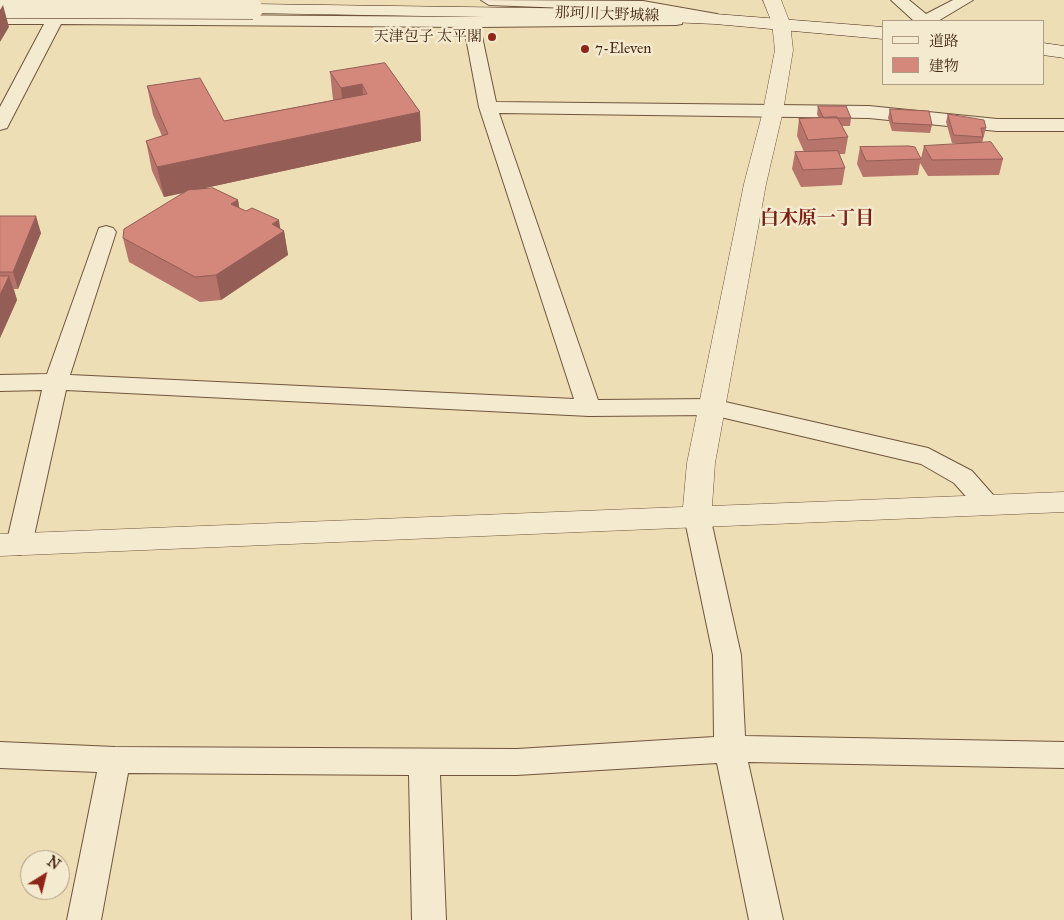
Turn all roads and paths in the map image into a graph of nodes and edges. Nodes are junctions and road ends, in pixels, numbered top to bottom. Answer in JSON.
{"nodes":[{"id":1,"x":62,"y":0,"type":"edge"},
{"id":2,"x":489,"y":0,"type":"edge"},
{"id":3,"x":772,"y":0,"type":"edge"},
{"id":4,"x":899,"y":0,"type":"edge"},
{"id":5,"x":965,"y":0,"type":"edge"},
{"id":6,"x":0,"y":8,"type":"edge"},
{"id":7,"x":56,"y":18,"type":"junction"},
{"id":8,"x":0,"y":19,"type":"edge"},
{"id":9,"x":714,"y":19,"type":"junction"},
{"id":10,"x":924,"y":20,"type":"edge"},
{"id":11,"x":927,"y":20,"type":"edge"},
{"id":12,"x":471,"y":22,"type":"junction"},
{"id":13,"x":781,"y":23,"type":"junction"},
{"id":14,"x":882,"y":33,"type":"edge"},
{"id":15,"x":1044,"y":49,"type":"edge"},
{"id":16,"x":1064,"y":52,"type":"edge"},
{"id":17,"x":0,"y":81,"type":"edge"},
{"id":18,"x":22,"y":81,"type":"junction"},
{"id":19,"x":488,"y":107,"type":"junction"},
{"id":20,"x":773,"y":112,"type":"junction"},
{"id":21,"x":0,"y":124,"type":"edge"},
{"id":22,"x":1064,"y":125,"type":"edge"},
{"id":23,"x":106,"y":232,"type":"dead end"},
{"id":24,"x":56,"y":382,"type":"junction"},
{"id":25,"x":0,"y":383,"type":"edge"},
{"id":26,"x":712,"y":407,"type":"junction"},
{"id":27,"x":589,"y":408,"type":"junction"},
{"id":28,"x":1064,"y":502,"type":"edge"},
{"id":29,"x":989,"y":505,"type":"junction"},
{"id":30,"x":697,"y":516,"type":"junction"},
{"id":31,"x":9,"y":545,"type":"edge"},
{"id":32,"x":730,"y":749,"type":"junction"},
{"id":33,"x":0,"y":755,"type":"edge"},
{"id":34,"x":1064,"y":755,"type":"edge"},
{"id":35,"x":115,"y":760,"type":"junction"},
{"id":36,"x":424,"y":762,"type":"junction"},
{"id":37,"x":84,"y":920,"type":"edge"},
{"id":38,"x":429,"y":920,"type":"edge"},
{"id":39,"x":766,"y":920,"type":"edge"}],
"edges":[{"from":1,"to":7,"type":"street"},
{"from":2,"to":9,"type":"street"},
{"from":3,"to":13,"type":"street"},
{"from":4,"to":10,"type":"street"},
{"from":5,"to":11,"type":"street"},
{"from":6,"to":9,"type":"street","name":"那珂川大野城線","bridge":true},
{"from":7,"to":8,"type":"street"},
{"from":7,"to":12,"type":"street"},
{"from":7,"to":18,"type":"street"},
{"from":9,"to":12,"type":"street"},
{"from":9,"to":13,"type":"street","name":"那珂川大野城線"},
{"from":12,"to":19,"type":"street"},
{"from":13,"to":14,"type":"street","name":"那珂川大野城線"},
{"from":13,"to":20,"type":"street"},
{"from":15,"to":16,"type":"street"},
{"from":17,"to":18,"type":"street"},
{"from":18,"to":21,"type":"street"},
{"from":19,"to":20,"type":"street"},
{"from":19,"to":27,"type":"street"},
{"from":20,"to":22,"type":"street"},
{"from":20,"to":26,"type":"street"},
{"from":23,"to":24,"type":"street"},
{"from":24,"to":25,"type":"street"},
{"from":24,"to":27,"type":"street"},
{"from":24,"to":31,"type":"street"},
{"from":26,"to":27,"type":"street"},
{"from":26,"to":29,"type":"street"},
{"from":26,"to":30,"type":"street"},
{"from":28,"to":29,"type":"street"},
{"from":29,"to":30,"type":"street"},
{"from":30,"to":31,"type":"street"},
{"from":30,"to":32,"type":"street"},
{"from":32,"to":34,"type":"street"},
{"from":32,"to":36,"type":"street"},
{"from":32,"to":39,"type":"street"},
{"from":33,"to":35,"type":"street"},
{"from":35,"to":36,"type":"street"},
{"from":35,"to":37,"type":"street"},
{"from":36,"to":38,"type":"street"}]}
